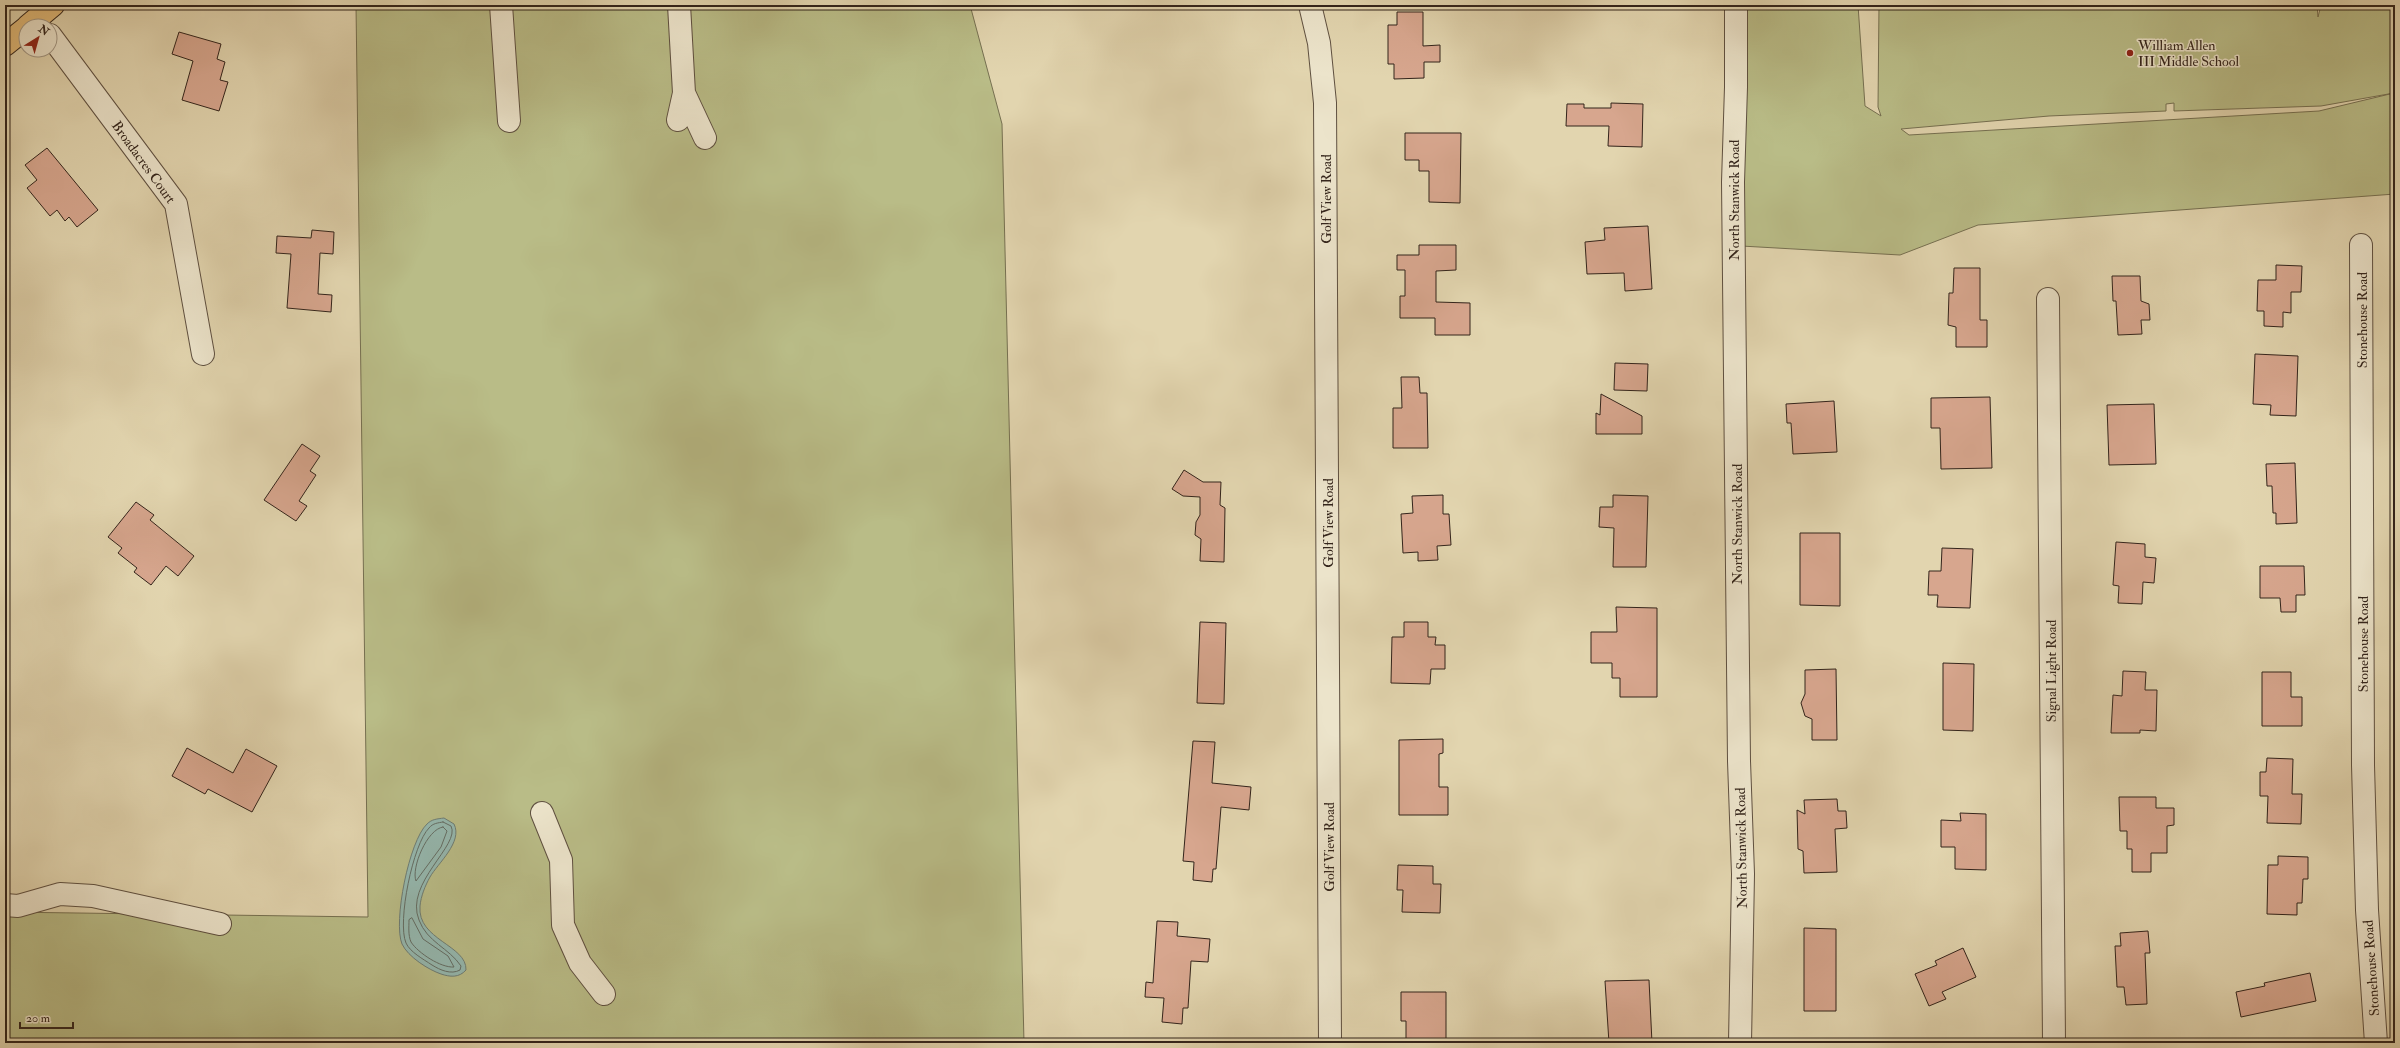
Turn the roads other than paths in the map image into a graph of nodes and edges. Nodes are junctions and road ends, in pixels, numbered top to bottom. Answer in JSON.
{"nodes":[{"id":1,"x":501,"y":5,"type":"edge"},
{"id":2,"x":679,"y":5,"type":"edge"},
{"id":3,"x":1310,"y":5,"type":"edge"},
{"id":4,"x":1736,"y":5,"type":"edge"},
{"id":5,"x":18,"y":37,"type":"edge"},
{"id":6,"x":5,"y":45,"type":"edge"},
{"id":7,"x":58,"y":47,"type":"edge"},
{"id":8,"x":684,"y":93,"type":"junction"},
{"id":9,"x":678,"y":120,"type":"dead end"},
{"id":10,"x":509,"y":121,"type":"dead end"},
{"id":11,"x":706,"y":138,"type":"dead end"},
{"id":12,"x":2361,"y":245,"type":"dead end"},
{"id":13,"x":2048,"y":299,"type":"dead end"},
{"id":14,"x":203,"y":354,"type":"dead end"},
{"id":15,"x":542,"y":813,"type":"dead end"},
{"id":16,"x":5,"y":905,"type":"edge"},
{"id":17,"x":220,"y":924,"type":"dead end"},
{"id":18,"x":604,"y":994,"type":"dead end"},
{"id":19,"x":1330,"y":1043,"type":"edge"},
{"id":20,"x":1740,"y":1043,"type":"edge"},
{"id":21,"x":2054,"y":1043,"type":"edge"},
{"id":22,"x":2376,"y":1043,"type":"edge"}],
"edges":[{"from":1,"to":10,"type":"street"},
{"from":2,"to":8,"type":"street"},
{"from":3,"to":19,"type":"street","name":"Golf View Road"},
{"from":4,"to":20,"type":"street","name":"North Stanwick Road"},
{"from":5,"to":6,"type":"main road"},
{"from":7,"to":14,"type":"street","name":"Broadacres Court"},
{"from":8,"to":9,"type":"street"},
{"from":8,"to":11,"type":"street"},
{"from":12,"to":22,"type":"street","name":"Stonehouse Road"},
{"from":13,"to":21,"type":"street","name":"Signal Light Road"},
{"from":15,"to":18,"type":"street"},
{"from":16,"to":17,"type":"street"}]}
